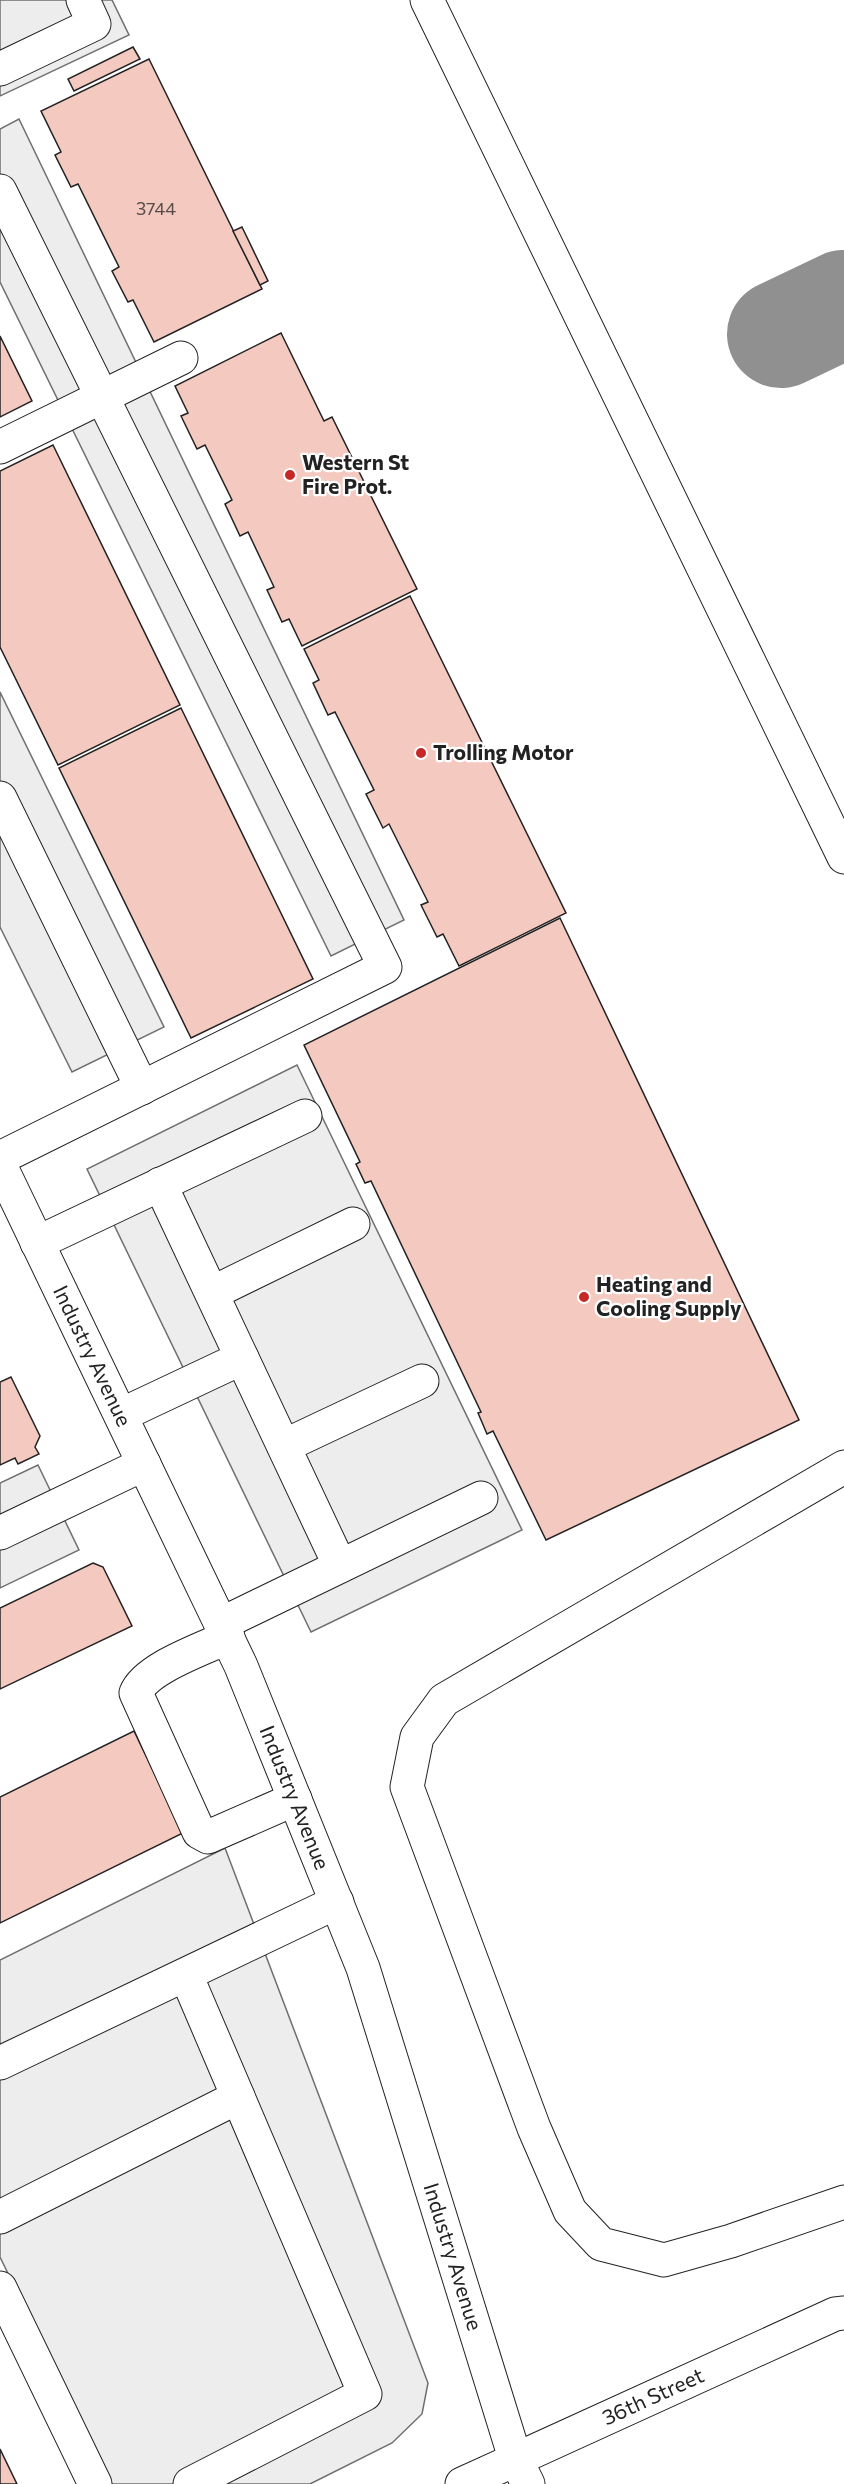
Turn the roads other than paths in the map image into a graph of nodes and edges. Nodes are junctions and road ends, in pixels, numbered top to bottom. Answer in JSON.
{"nodes":[{"id":1,"x":82,"y":0,"type":"edge"},
{"id":2,"x":426,"y":0,"type":"edge"},
{"id":3,"x":0,"y":69,"type":"edge"},
{"id":4,"x":0,"y":191,"type":"edge"},
{"id":5,"x":181,"y":358,"type":"dead end"},
{"id":6,"x":102,"y":397,"type":"junction"},
{"id":7,"x":0,"y":447,"type":"edge"},
{"id":8,"x":0,"y":798,"type":"edge"},
{"id":9,"x":844,"y":857,"type":"edge"},
{"id":10,"x":142,"y":1088,"type":"junction"},
{"id":11,"x":304,"y":1116,"type":"dead end"},
{"id":12,"x":0,"y":1158,"type":"edge"},
{"id":13,"x":0,"y":1165,"type":"edge"},
{"id":14,"x":160,"y":1184,"type":"junction"},
{"id":15,"x":352,"y":1224,"type":"dead end"},
{"id":16,"x":37,"y":1243,"type":"junction"},
{"id":17,"x":212,"y":1293,"type":"junction"},
{"id":18,"x":242,"y":1358,"type":"junction"},
{"id":19,"x":422,"y":1381,"type":"dead end"},
{"id":20,"x":121,"y":1415,"type":"junction"},
{"id":21,"x":284,"y":1446,"type":"junction"},
{"id":22,"x":144,"y":1464,"type":"junction"},
{"id":23,"x":844,"y":1467,"type":"edge"},
{"id":24,"x":481,"y":1498,"type":"dead end"},
{"id":25,"x":0,"y":1533,"type":"edge"},
{"id":26,"x":340,"y":1566,"type":"junction"},
{"id":27,"x":224,"y":1631,"type":"junction"},
{"id":28,"x":295,"y":1799,"type":"junction"},
{"id":29,"x":337,"y":1902,"type":"junction"},
{"id":30,"x":186,"y":1975,"type":"junction"},
{"id":31,"x":0,"y":2063,"type":"edge"},
{"id":32,"x":238,"y":2097,"type":"junction"},
{"id":33,"x":844,"y":2202,"type":"edge"},
{"id":34,"x":0,"y":2217,"type":"edge"},
{"id":35,"x":0,"y":2288,"type":"edge"},
{"id":36,"x":844,"y":2313,"type":"edge"},
{"id":37,"x":521,"y":2471,"type":"edge"},
{"id":38,"x":95,"y":2484,"type":"edge"},
{"id":39,"x":190,"y":2484,"type":"edge"},
{"id":40,"x":462,"y":2484,"type":"edge"}],
"edges":[{"from":1,"to":3,"type":"street"},
{"from":2,"to":9,"type":"street"},
{"from":4,"to":6,"type":"street"},
{"from":5,"to":6,"type":"street"},
{"from":6,"to":7,"type":"street"},
{"from":6,"to":10,"type":"street"},
{"from":8,"to":10,"type":"street"},
{"from":10,"to":12,"type":"street"},
{"from":11,"to":14,"type":"street"},
{"from":13,"to":16,"type":"street","name":"Industry Avenue"},
{"from":14,"to":16,"type":"street"},
{"from":14,"to":17,"type":"street"},
{"from":15,"to":17,"type":"street"},
{"from":16,"to":20,"type":"street","name":"Industry Avenue"},
{"from":17,"to":18,"type":"street"},
{"from":18,"to":20,"type":"street"},
{"from":18,"to":21,"type":"street"},
{"from":19,"to":21,"type":"street"},
{"from":20,"to":22,"type":"street","name":"Industry Avenue"},
{"from":21,"to":26,"type":"street"},
{"from":22,"to":25,"type":"street"},
{"from":22,"to":27,"type":"street","name":"Industry Avenue"},
{"from":23,"to":33,"type":"street"},
{"from":24,"to":26,"type":"street"},
{"from":26,"to":27,"type":"street"},
{"from":27,"to":28,"type":"street","name":"Industry Avenue"},
{"from":27,"to":28,"type":"street"},
{"from":28,"to":29,"type":"street","name":"Industry Avenue"},
{"from":29,"to":30,"type":"street"},
{"from":29,"to":37,"type":"street","name":"Industry Avenue"},
{"from":30,"to":31,"type":"street"},
{"from":30,"to":32,"type":"street"},
{"from":32,"to":34,"type":"street"},
{"from":32,"to":39,"type":"street"},
{"from":35,"to":38,"type":"street"},
{"from":36,"to":37,"type":"street","name":"36th Street"},
{"from":37,"to":40,"type":"street","name":"36th Street"}]}
